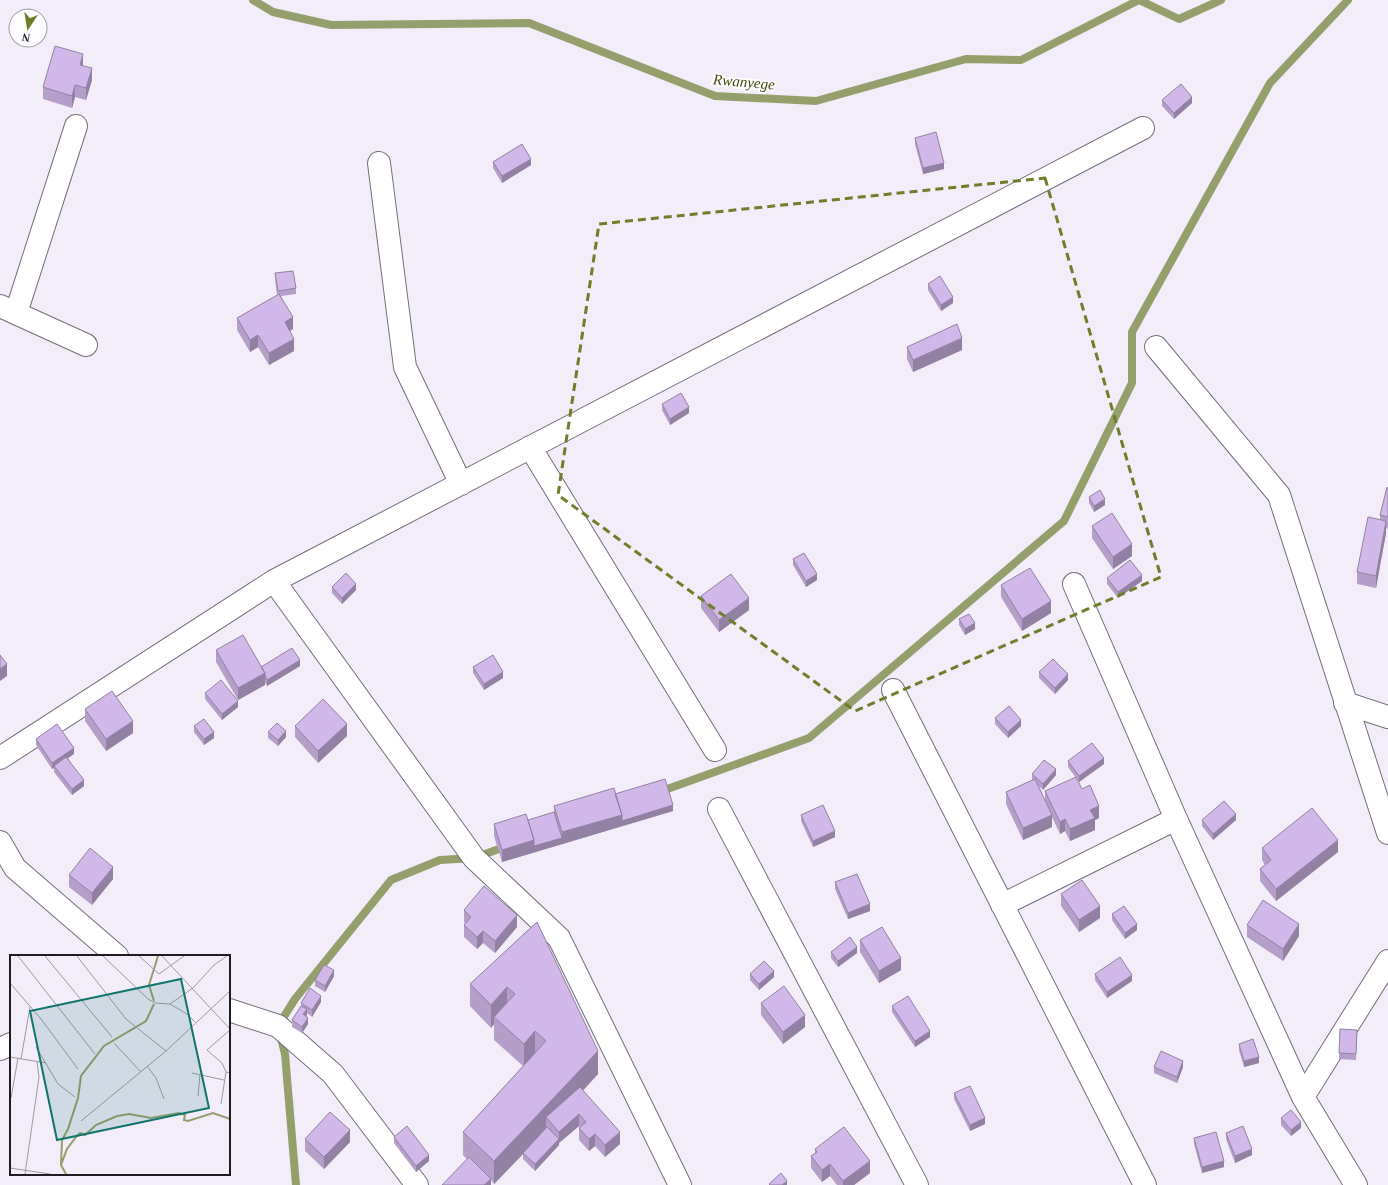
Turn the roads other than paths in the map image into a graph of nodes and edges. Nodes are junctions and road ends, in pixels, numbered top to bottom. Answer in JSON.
{"nodes":[{"id":1,"x":76,"y":126,"type":"dead end"},
{"id":2,"x":1143,"y":128,"type":"dead end"},
{"id":3,"x":379,"y":163,"type":"dead end"},
{"id":4,"x":8,"y":309,"type":"edge"},
{"id":5,"x":86,"y":345,"type":"dead end"},
{"id":6,"x":1156,"y":347,"type":"dead end"},
{"id":7,"x":530,"y":447,"type":"junction"},
{"id":8,"x":461,"y":484,"type":"junction"},
{"id":9,"x":274,"y":581,"type":"junction"},
{"id":10,"x":1074,"y":584,"type":"dead end"},
{"id":11,"x":893,"y":690,"type":"dead end"},
{"id":12,"x":1345,"y":703,"type":"junction"},
{"id":13,"x":1388,"y":717,"type":"edge"},
{"id":14,"x":715,"y":750,"type":"dead end"},
{"id":15,"x":0,"y":758,"type":"edge"},
{"id":16,"x":719,"y":810,"type":"dead end"},
{"id":17,"x":1176,"y":819,"type":"junction"},
{"id":18,"x":1388,"y":833,"type":"edge"},
{"id":19,"x":0,"y":842,"type":"edge"},
{"id":20,"x":1002,"y":905,"type":"junction"},
{"id":21,"x":116,"y":955,"type":"edge"},
{"id":22,"x":1388,"y":961,"type":"edge"},
{"id":23,"x":230,"y":1010,"type":"edge"},
{"id":24,"x":10,"y":1044,"type":"edge"},
{"id":25,"x":0,"y":1049,"type":"edge"},
{"id":26,"x":1303,"y":1097,"type":"junction"},
{"id":27,"x":417,"y":1185,"type":"edge"},
{"id":28,"x":680,"y":1185,"type":"edge"},
{"id":29,"x":917,"y":1185,"type":"edge"},
{"id":30,"x":1145,"y":1185,"type":"edge"},
{"id":31,"x":1356,"y":1185,"type":"edge"}],
"edges":[{"from":1,"to":4,"type":"street"},
{"from":2,"to":7,"type":"street"},
{"from":3,"to":8,"type":"street"},
{"from":4,"to":5,"type":"street"},
{"from":6,"to":12,"type":"street"},
{"from":7,"to":8,"type":"street"},
{"from":7,"to":14,"type":"street"},
{"from":8,"to":9,"type":"street"},
{"from":9,"to":15,"type":"street"},
{"from":9,"to":28,"type":"street"},
{"from":10,"to":17,"type":"street"},
{"from":11,"to":20,"type":"street"},
{"from":12,"to":13,"type":"street"},
{"from":12,"to":18,"type":"street"},
{"from":16,"to":29,"type":"street"},
{"from":17,"to":20,"type":"street"},
{"from":17,"to":26,"type":"street"},
{"from":19,"to":21,"type":"street"},
{"from":20,"to":30,"type":"street"},
{"from":22,"to":26,"type":"street"},
{"from":23,"to":27,"type":"street"},
{"from":24,"to":25,"type":"street"},
{"from":26,"to":31,"type":"street"}]}
